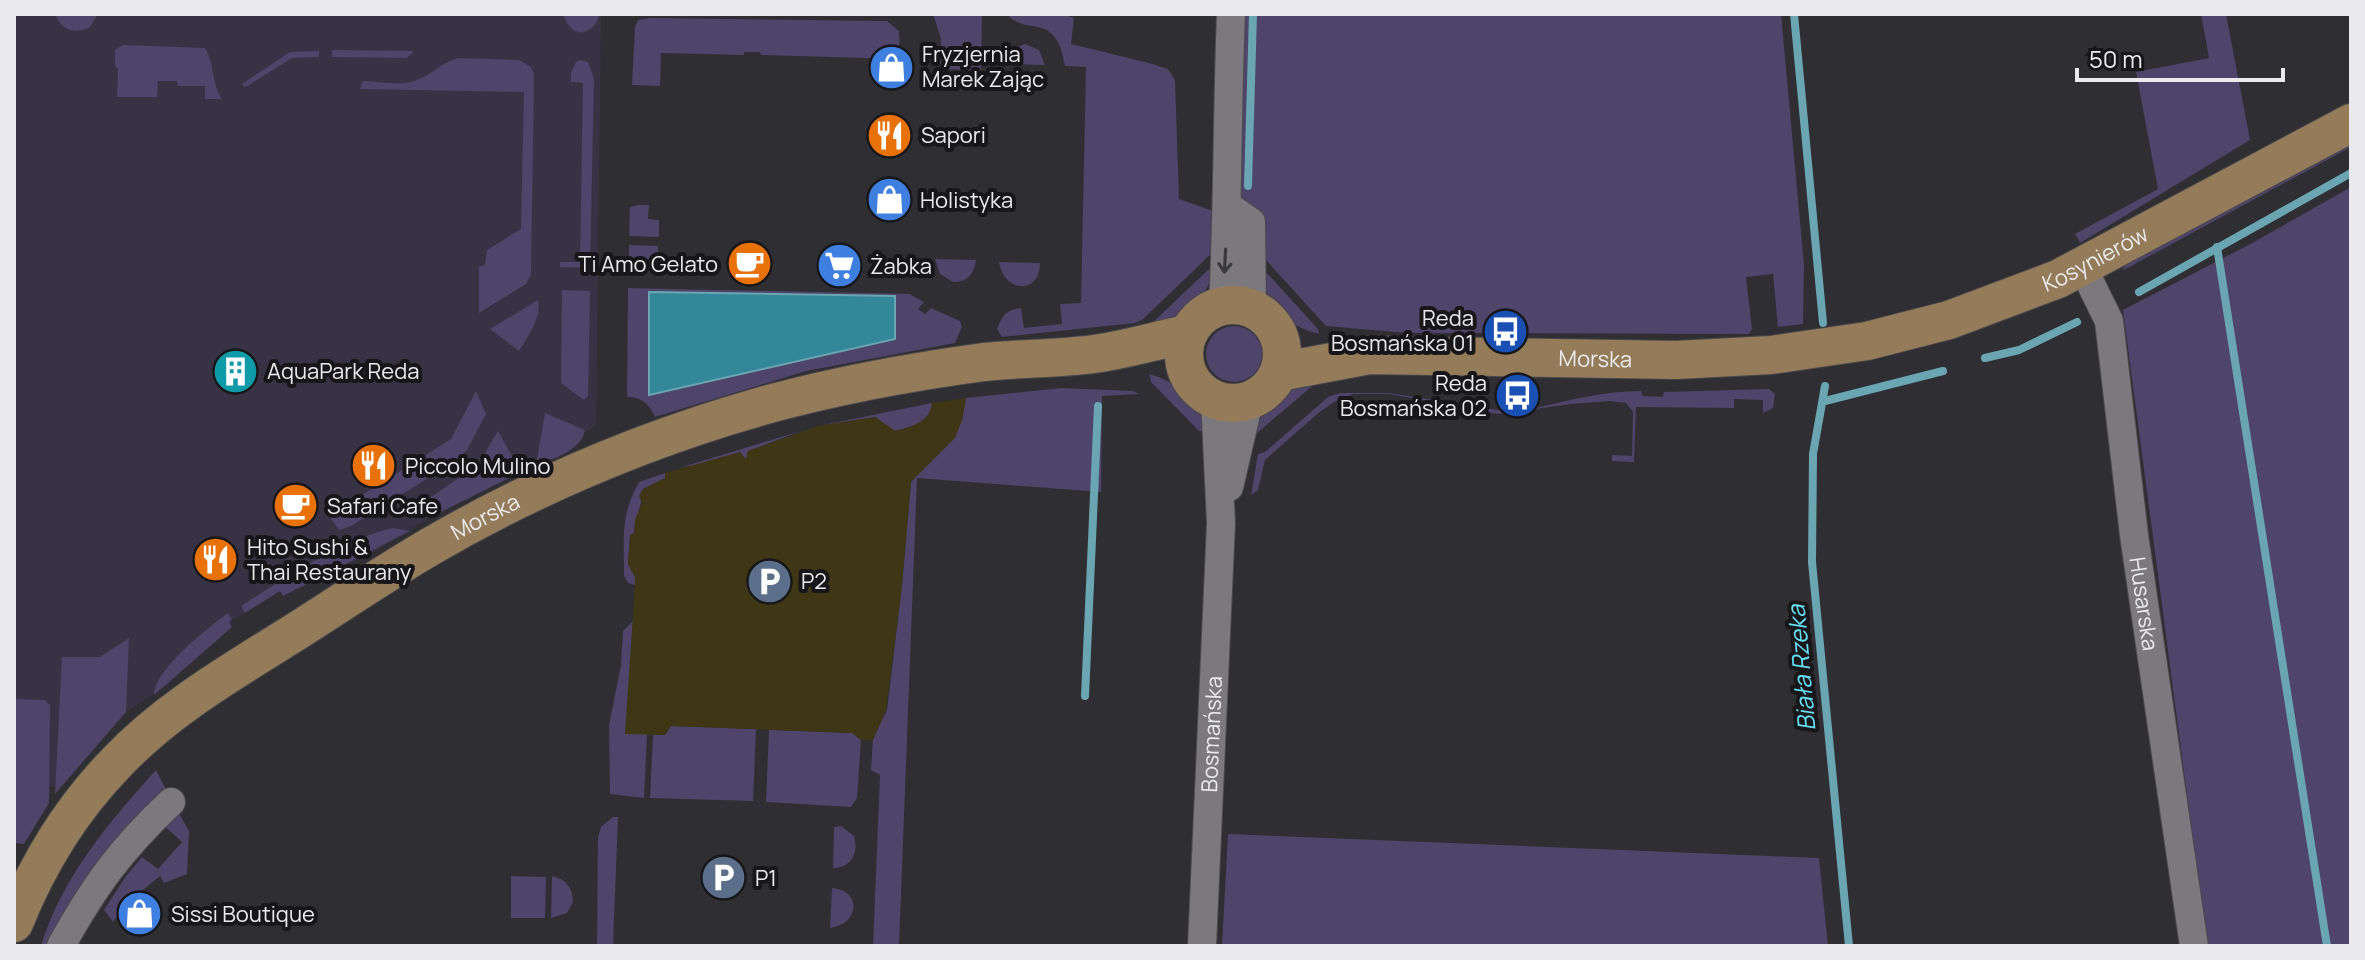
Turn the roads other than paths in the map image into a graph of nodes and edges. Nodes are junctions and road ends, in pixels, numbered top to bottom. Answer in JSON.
{"nodes":[{"id":1,"x":1231,"y":14,"type":"edge"},
{"id":2,"x":2351,"y":123,"type":"edge"},
{"id":3,"x":2083,"y":268,"type":"junction"},
{"id":4,"x":1251,"y":316,"type":"junction"},
{"id":5,"x":1188,"y":334,"type":"junction"},
{"id":6,"x":1822,"y":349,"type":"joint"},
{"id":7,"x":1096,"y":354,"type":"junction"},
{"id":8,"x":1369,"y":355,"type":"junction"},
{"id":9,"x":1187,"y":372,"type":"junction"},
{"id":10,"x":1279,"y":372,"type":"junction"},
{"id":11,"x":1232,"y":400,"type":"junction"},
{"id":12,"x":171,"y":802,"type":"dead end"},
{"id":13,"x":14,"y":923,"type":"edge"},
{"id":14,"x":61,"y":946,"type":"edge"},
{"id":15,"x":1202,"y":946,"type":"edge"},
{"id":16,"x":2194,"y":946,"type":"edge"}],
"edges":[{"from":1,"to":4,"type":"street"},
{"from":2,"to":3,"type":"main road","name":"Kosynierów"},
{"from":3,"to":6,"type":"main road","name":"Kosynierów"},
{"from":3,"to":16,"type":"street","name":"Husarska"},
{"from":4,"to":5,"type":"main road","name":"Morska"},
{"from":4,"to":8,"type":"main road","name":"Morska"},
{"from":4,"to":10,"type":"main road"},
{"from":5,"to":7,"type":"main road","name":"Morska"},
{"from":5,"to":9,"type":"main road"},
{"from":6,"to":8,"type":"main road","name":"Morska"},
{"from":7,"to":9,"type":"main road","name":"Morska"},
{"from":7,"to":13,"type":"main road","name":"Morska"},
{"from":8,"to":10,"type":"main road","name":"Morska"},
{"from":9,"to":11,"type":"main road"},
{"from":10,"to":11,"type":"main road"},
{"from":11,"to":15,"type":"street","name":"Bosmańska"},
{"from":12,"to":14,"type":"street"}]}
